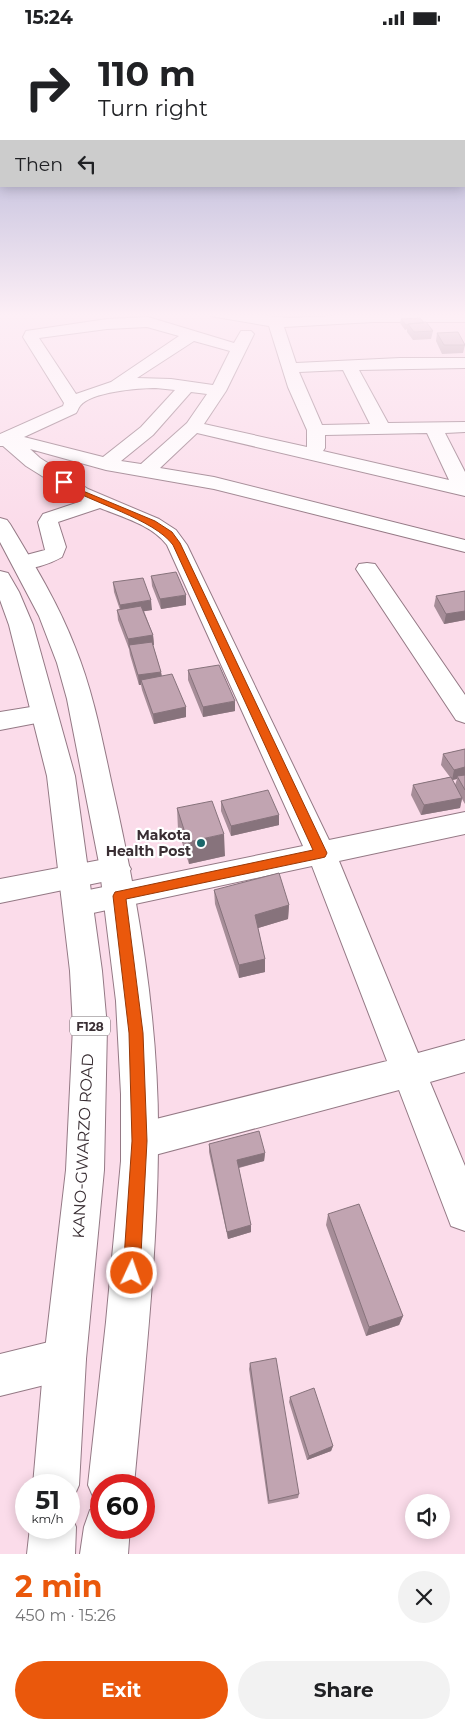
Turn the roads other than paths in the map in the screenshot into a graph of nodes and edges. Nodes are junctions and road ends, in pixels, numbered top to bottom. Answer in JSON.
{"nodes":[{"id":1,"x":61,"y":384,"type":"edge"},
{"id":2,"x":118,"y":384,"type":"edge"},
{"id":3,"x":134,"y":384,"type":"edge"},
{"id":4,"x":165,"y":384,"type":"edge"},
{"id":5,"x":221,"y":384,"type":"edge"},
{"id":6,"x":297,"y":384,"type":"edge"},
{"id":7,"x":358,"y":384,"type":"edge"},
{"id":8,"x":187,"y":386,"type":"junction"},
{"id":9,"x":113,"y":387,"type":"junction"},
{"id":10,"x":218,"y":391,"type":"junction"},
{"id":11,"x":73,"y":403,"type":"junction"},
{"id":12,"x":156,"y":422,"type":"junction"},
{"id":13,"x":432,"y":427,"type":"junction"},
{"id":14,"x":465,"y":427,"type":"edge"},
{"id":15,"x":191,"y":429,"type":"junction"},
{"id":16,"x":382,"y":429,"type":"junction"},
{"id":17,"x":316,"y":430,"type":"junction"},
{"id":18,"x":4,"y":440,"type":"edge"},
{"id":19,"x":316,"y":454,"type":"junction"},
{"id":20,"x":106,"y":464,"type":"junction"},
{"id":21,"x":146,"y":470,"type":"junction"},
{"id":22,"x":464,"y":490,"type":"edge"},
{"id":23,"x":101,"y":501,"type":"junction"},
{"id":24,"x":0,"y":524,"type":"edge"},
{"id":25,"x":465,"y":545,"type":"edge"},
{"id":26,"x":367,"y":569,"type":"dead end"},
{"id":27,"x":8,"y":581,"type":"edge"},
{"id":28,"x":43,"y":714,"type":"junction"},
{"id":29,"x":465,"y":714,"type":"edge"},
{"id":30,"x":0,"y":721,"type":"edge"},
{"id":31,"x":465,"y":823,"type":"edge"},
{"id":32,"x":321,"y":853,"type":"junction"},
{"id":33,"x":118,"y":882,"type":"junction"},
{"id":34,"x":77,"y":890,"type":"junction"},
{"id":35,"x":0,"y":891,"type":"edge"},
{"id":36,"x":465,"y":1056,"type":"edge"},
{"id":37,"x":407,"y":1072,"type":"junction"},
{"id":38,"x":140,"y":1141,"type":"junction"},
{"id":39,"x":465,"y":1212,"type":"edge"},
{"id":40,"x":65,"y":1359,"type":"junction"},
{"id":41,"x":0,"y":1375,"type":"edge"},
{"id":42,"x":57,"y":1474,"type":"edge"},
{"id":43,"x":112,"y":1474,"type":"edge"},
{"id":44,"x":51,"y":1539,"type":"edge"},
{"id":45,"x":105,"y":1539,"type":"edge"},
{"id":46,"x":50,"y":1554,"type":"edge"},
{"id":47,"x":104,"y":1554,"type":"edge"}],
"edges":[{"from":1,"to":11,"type":"street"},
{"from":2,"to":9,"type":"street"},
{"from":3,"to":9,"type":"street"},
{"from":4,"to":8,"type":"street"},
{"from":5,"to":10,"type":"street"},
{"from":6,"to":17,"type":"street"},
{"from":7,"to":16,"type":"street"},
{"from":8,"to":10,"type":"street"},
{"from":8,"to":12,"type":"street"},
{"from":9,"to":11,"type":"street"},
{"from":10,"to":15,"type":"street"},
{"from":11,"to":18,"type":"street"},
{"from":12,"to":15,"type":"street"},
{"from":12,"to":20,"type":"street"},
{"from":13,"to":14,"type":"street"},
{"from":13,"to":16,"type":"street"},
{"from":13,"to":22,"type":"street"},
{"from":15,"to":19,"type":"street"},
{"from":15,"to":21,"type":"street"},
{"from":16,"to":17,"type":"street"},
{"from":17,"to":19,"type":"street"},
{"from":18,"to":20,"type":"street"},
{"from":18,"to":23,"type":"street"},
{"from":19,"to":22,"type":"street"},
{"from":20,"to":21,"type":"street"},
{"from":21,"to":25,"type":"street"},
{"from":23,"to":27,"type":"street"},
{"from":23,"to":32,"type":"street"},
{"from":24,"to":27,"type":"street","name":"KANO-GWARZO ROAD","number":"F128"},
{"from":26,"to":29,"type":"street"},
{"from":27,"to":28,"type":"street","name":"KANO-GWARZO ROAD","number":"F128"},
{"from":27,"to":33,"type":"street","name":"KANO-GWARZO ROAD","number":"F128"},
{"from":28,"to":30,"type":"street"},
{"from":28,"to":34,"type":"street","name":"KANO-GWARZO ROAD","number":"F128"},
{"from":31,"to":32,"type":"street"},
{"from":32,"to":33,"type":"street"},
{"from":32,"to":37,"type":"street"},
{"from":33,"to":34,"type":"street"},
{"from":33,"to":38,"type":"street","name":"KANO-GWARZO ROAD","number":"F128"},
{"from":34,"to":35,"type":"street"},
{"from":34,"to":40,"type":"street","name":"KANO-GWARZO ROAD","number":"F128"},
{"from":36,"to":37,"type":"street"},
{"from":37,"to":38,"type":"street"},
{"from":37,"to":39,"type":"street"},
{"from":38,"to":43,"type":"street","name":"KANO-GWARZO ROAD","number":"F128"},
{"from":40,"to":41,"type":"street"},
{"from":40,"to":42,"type":"street","name":"KANO-GWARZO ROAD","number":"F128"},
{"from":44,"to":46,"type":"street"},
{"from":45,"to":47,"type":"street"}]}
